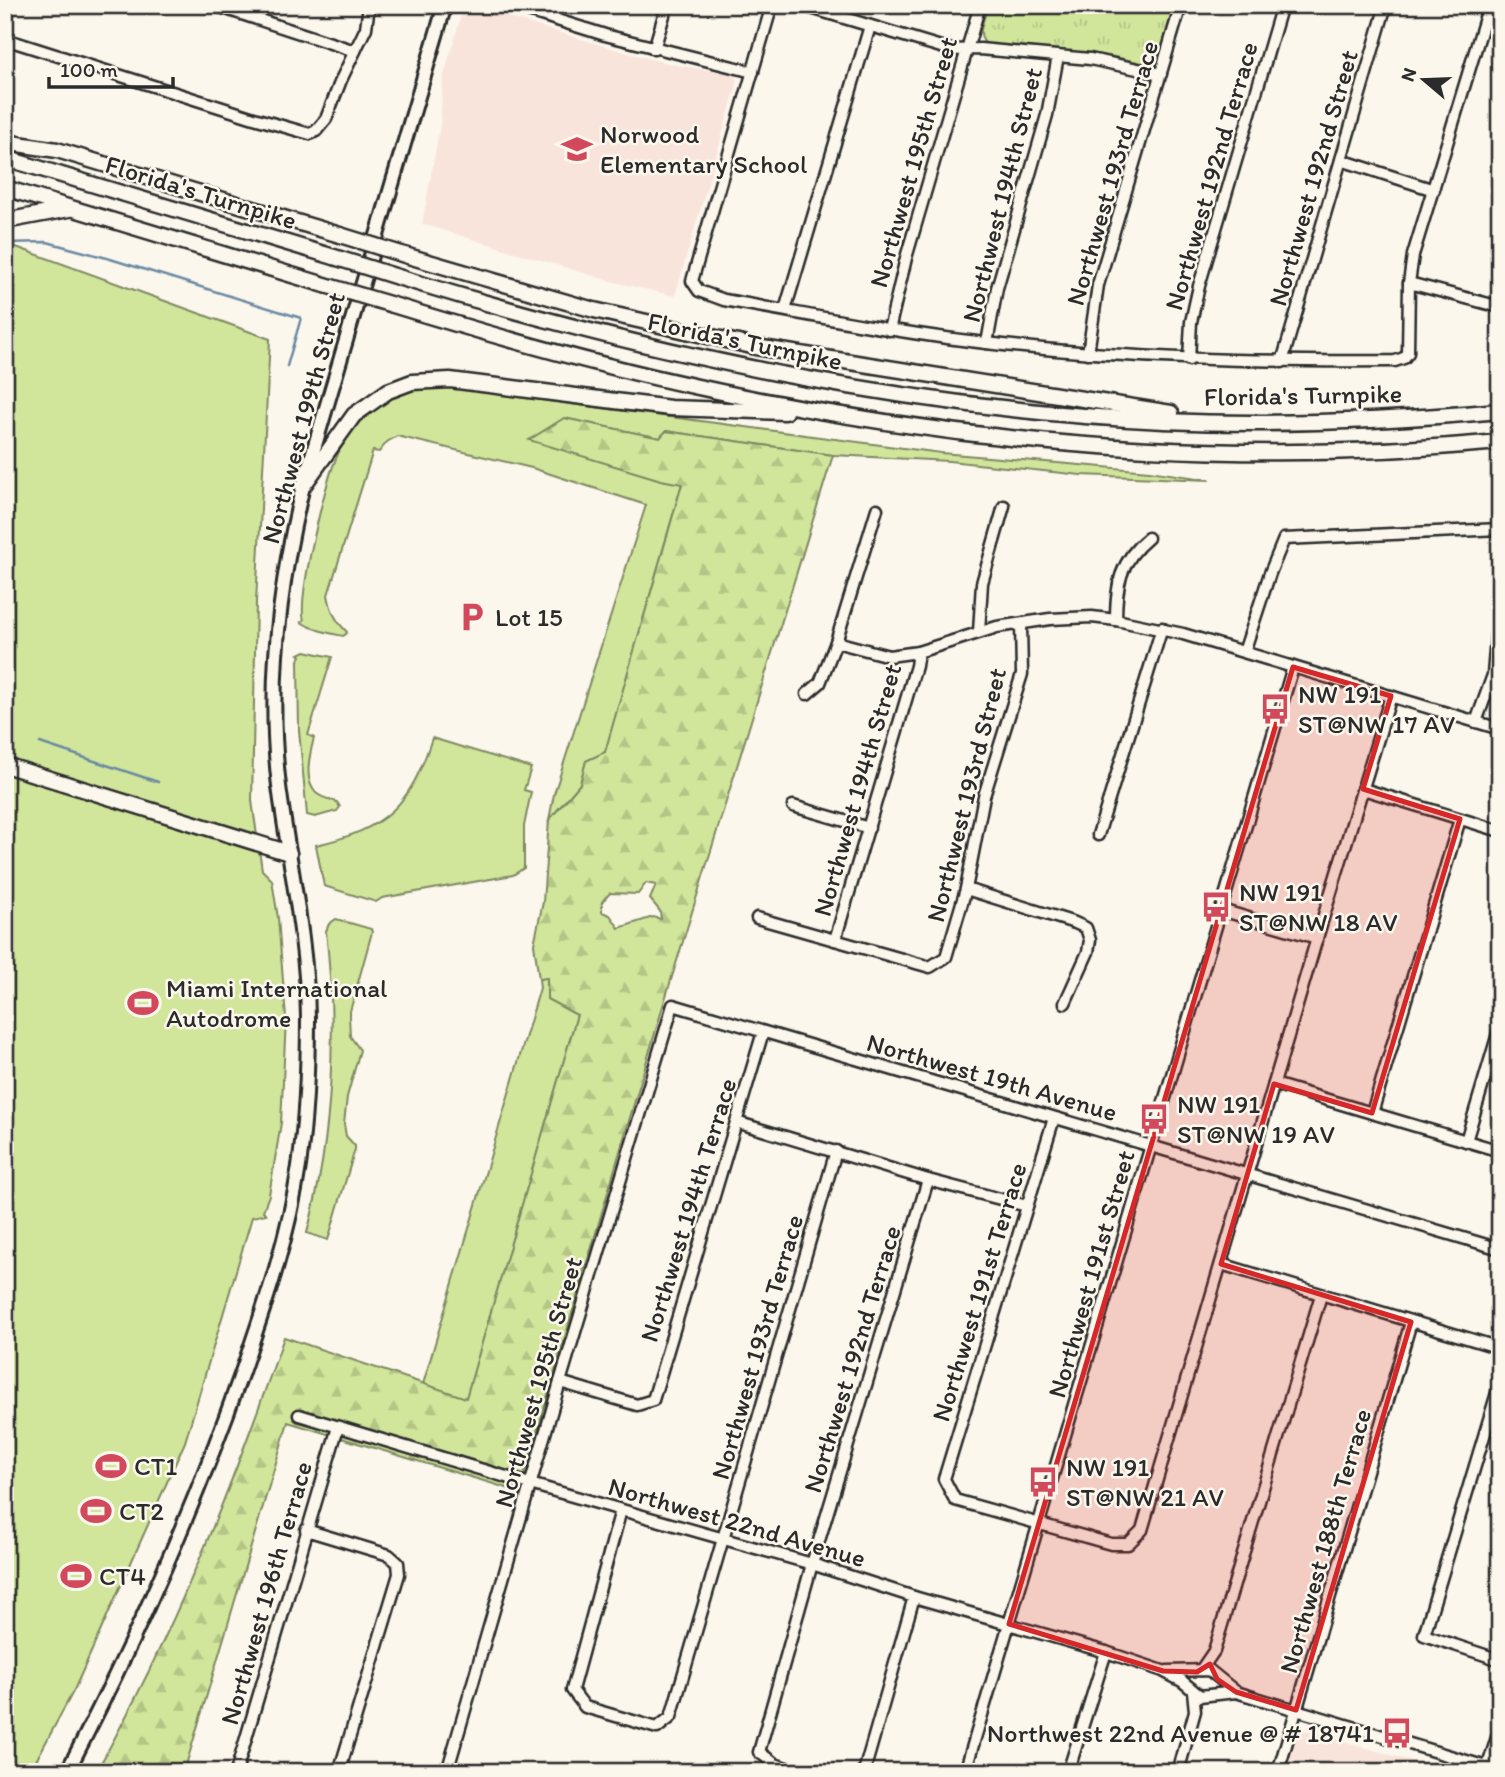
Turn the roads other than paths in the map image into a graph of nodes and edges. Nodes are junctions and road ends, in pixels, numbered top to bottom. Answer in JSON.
{"nodes":[{"id":1,"x":214,"y":5,"type":"edge"},
{"id":2,"x":369,"y":5,"type":"edge"},
{"id":3,"x":445,"y":5,"type":"edge"},
{"id":4,"x":509,"y":5,"type":"edge"},
{"id":5,"x":558,"y":5,"type":"edge"},
{"id":6,"x":667,"y":5,"type":"edge"},
{"id":7,"x":772,"y":5,"type":"edge"},
{"id":8,"x":801,"y":5,"type":"edge"},
{"id":9,"x":980,"y":5,"type":"edge"},
{"id":10,"x":1181,"y":5,"type":"edge"},
{"id":11,"x":1282,"y":5,"type":"edge"},
{"id":12,"x":1386,"y":5,"type":"edge"},
{"id":13,"x":1489,"y":5,"type":"edge"},
{"id":14,"x":554,"y":19,"type":"junction"},
{"id":15,"x":870,"y":26,"type":"junction"},
{"id":16,"x":5,"y":39,"type":"edge"},
{"id":17,"x":654,"y":48,"type":"junction"},
{"id":18,"x":966,"y":50,"type":"junction"},
{"id":19,"x":355,"y":51,"type":"junction"},
{"id":20,"x":1058,"y":56,"type":"junction"},
{"id":21,"x":753,"y":72,"type":"junction"},
{"id":22,"x":1161,"y":74,"type":"junction"},
{"id":23,"x":5,"y":142,"type":"edge"},
{"id":24,"x":5,"y":158,"type":"edge"},
{"id":25,"x":1340,"y":160,"type":"junction"},
{"id":26,"x":5,"y":188,"type":"edge"},
{"id":27,"x":1434,"y":190,"type":"junction"},
{"id":28,"x":72,"y":208,"type":"junction"},
{"id":29,"x":5,"y":221,"type":"edge"},
{"id":30,"x":1409,"y":283,"type":"junction"},
{"id":31,"x":1500,"y":307,"type":"edge"},
{"id":32,"x":785,"y":310,"type":"junction"},
{"id":33,"x":889,"y":330,"type":"junction"},
{"id":34,"x":987,"y":343,"type":"junction"},
{"id":35,"x":1088,"y":353,"type":"junction"},
{"id":36,"x":1189,"y":359,"type":"junction"},
{"id":37,"x":1282,"y":362,"type":"junction"},
{"id":38,"x":1500,"y":411,"type":"edge"},
{"id":39,"x":839,"y":414,"type":"junction"},
{"id":40,"x":1232,"y":423,"type":"junction"},
{"id":41,"x":1500,"y":442,"type":"edge"},
{"id":42,"x":303,"y":486,"type":"junction"},
{"id":43,"x":1004,"y":506,"type":"dead end"},
{"id":44,"x":877,"y":509,"type":"dead end"},
{"id":45,"x":1500,"y":529,"type":"edge"},
{"id":46,"x":1148,"y":538,"type":"dead end"},
{"id":47,"x":1500,"y":586,"type":"edge"},
{"id":48,"x":1116,"y":620,"type":"junction"},
{"id":49,"x":1021,"y":624,"type":"junction"},
{"id":50,"x":1162,"y":628,"type":"junction"},
{"id":51,"x":979,"y":632,"type":"junction"},
{"id":52,"x":836,"y":642,"type":"junction"},
{"id":53,"x":918,"y":652,"type":"junction"},
{"id":54,"x":1244,"y":652,"type":"junction"},
{"id":55,"x":1293,"y":667,"type":"junction"},
{"id":56,"x":807,"y":694,"type":"dead end"},
{"id":57,"x":1391,"y":696,"type":"junction"},
{"id":58,"x":1476,"y":722,"type":"junction"},
{"id":59,"x":1500,"y":729,"type":"edge"},
{"id":60,"x":5,"y":765,"type":"edge"},
{"id":61,"x":1363,"y":789,"type":"junction"},
{"id":62,"x":793,"y":806,"type":"dead end"},
{"id":63,"x":1460,"y":820,"type":"junction"},
{"id":64,"x":869,"y":828,"type":"junction"},
{"id":65,"x":1500,"y":831,"type":"edge"},
{"id":66,"x":1098,"y":835,"type":"dead end"},
{"id":67,"x":289,"y":853,"type":"junction"},
{"id":68,"x":966,"y":889,"type":"junction"},
{"id":69,"x":1222,"y":910,"type":"junction"},
{"id":70,"x":757,"y":918,"type":"dead end"},
{"id":71,"x":1317,"y":938,"type":"junction"},
{"id":72,"x":835,"y":940,"type":"junction"},
{"id":73,"x":1065,"y":1003,"type":"dead end"},
{"id":74,"x":673,"y":1005,"type":"joint"},
{"id":75,"x":1500,"y":1027,"type":"edge"},
{"id":76,"x":764,"y":1032,"type":"junction"},
{"id":77,"x":1274,"y":1084,"type":"junction"},
{"id":78,"x":1372,"y":1113,"type":"junction"},
{"id":79,"x":1054,"y":1118,"type":"junction"},
{"id":80,"x":736,"y":1122,"type":"junction"},
{"id":81,"x":1466,"y":1141,"type":"junction"},
{"id":82,"x":1150,"y":1146,"type":"junction"},
{"id":83,"x":836,"y":1150,"type":"junction"},
{"id":84,"x":1500,"y":1151,"type":"edge"},
{"id":85,"x":1247,"y":1174,"type":"junction"},
{"id":86,"x":928,"y":1180,"type":"junction"},
{"id":87,"x":1027,"y":1206,"type":"junction"},
{"id":88,"x":1500,"y":1249,"type":"edge"},
{"id":89,"x":1221,"y":1264,"type":"junction"},
{"id":90,"x":1321,"y":1295,"type":"junction"},
{"id":91,"x":1411,"y":1322,"type":"junction"},
{"id":92,"x":1500,"y":1348,"type":"edge"},
{"id":93,"x":560,"y":1382,"type":"junction"},
{"id":94,"x":1500,"y":1383,"type":"edge"},
{"id":95,"x":299,"y":1415,"type":"dead end"},
{"id":96,"x":338,"y":1427,"type":"junction"},
{"id":97,"x":530,"y":1484,"type":"junction"},
{"id":98,"x":621,"y":1510,"type":"junction"},
{"id":99,"x":1040,"y":1524,"type":"junction"},
{"id":100,"x":306,"y":1530,"type":"junction"},
{"id":101,"x":723,"y":1539,"type":"junction"},
{"id":102,"x":812,"y":1564,"type":"junction"},
{"id":103,"x":914,"y":1597,"type":"junction"},
{"id":104,"x":1009,"y":1624,"type":"junction"},
{"id":105,"x":1106,"y":1653,"type":"junction"},
{"id":106,"x":1213,"y":1653,"type":"junction"},
{"id":107,"x":1500,"y":1660,"type":"edge"},
{"id":108,"x":1163,"y":1671,"type":"junction"},
{"id":109,"x":1199,"y":1671,"type":"junction"},
{"id":110,"x":1216,"y":1676,"type":"junction"},
{"id":111,"x":1193,"y":1689,"type":"junction"},
{"id":112,"x":1236,"y":1692,"type":"junction"},
{"id":113,"x":1211,"y":1695,"type":"junction"},
{"id":114,"x":1296,"y":1710,"type":"junction"},
{"id":115,"x":1195,"y":1711,"type":"junction"},
{"id":116,"x":1500,"y":1728,"type":"edge"},
{"id":117,"x":448,"y":1769,"type":"edge"},
{"id":118,"x":864,"y":1770,"type":"edge"},
{"id":119,"x":1487,"y":1770,"type":"edge"},
{"id":120,"x":1500,"y":1771,"type":"edge"},
{"id":121,"x":67,"y":1772,"type":"edge"},
{"id":122,"x":236,"y":1772,"type":"edge"},
{"id":123,"x":339,"y":1772,"type":"edge"},
{"id":124,"x":468,"y":1772,"type":"edge"},
{"id":125,"x":799,"y":1772,"type":"edge"},
{"id":126,"x":965,"y":1772,"type":"edge"},
{"id":127,"x":1068,"y":1772,"type":"edge"},
{"id":128,"x":1178,"y":1772,"type":"edge"},
{"id":129,"x":1278,"y":1772,"type":"edge"}],
"edges":[{"from":1,"to":19,"type":"street"},
{"from":2,"to":19,"type":"street"},
{"from":3,"to":42,"type":"main road","name":"Northwest 199th Street"},
{"from":4,"to":14,"type":"street"},
{"from":5,"to":14,"type":"street"},
{"from":6,"to":17,"type":"street"},
{"from":7,"to":21,"type":"street"},
{"from":8,"to":15,"type":"street"},
{"from":9,"to":18,"type":"street","name":"Northwest 195th Street"},
{"from":10,"to":22,"type":"street","name":"Northwest 193rd Terrace"},
{"from":11,"to":36,"type":"street","name":"Northwest 192nd Terrace"},
{"from":12,"to":25,"type":"street","name":"Northwest 192nd Street"},
{"from":13,"to":27,"type":"street"},
{"from":14,"to":17,"type":"street"},
{"from":15,"to":18,"type":"street"},
{"from":15,"to":32,"type":"street"},
{"from":16,"to":19,"type":"street"},
{"from":17,"to":21,"type":"street"},
{"from":18,"to":20,"type":"street"},
{"from":18,"to":33,"type":"street","name":"Northwest 195th Street"},
{"from":20,"to":22,"type":"street"},
{"from":20,"to":34,"type":"street","name":"Northwest 194th Street"},
{"from":21,"to":32,"type":"street"},
{"from":22,"to":35,"type":"street","name":"Northwest 193rd Terrace"},
{"from":23,"to":40,"type":"highway","bridge":true},
{"from":24,"to":40,"type":"highway","name":"Florida's Turnpike","bridge":true},
{"from":25,"to":27,"type":"street"},
{"from":25,"to":37,"type":"street","name":"Northwest 192nd Street"},
{"from":26,"to":28,"type":"highway","name":"Florida's Turnpike"},
{"from":27,"to":30,"type":"street"},
{"from":28,"to":29,"type":"highway"},
{"from":28,"to":39,"type":"highway","name":"Florida's Turnpike","bridge":true},
{"from":30,"to":31,"type":"street"},
{"from":30,"to":37,"type":"street"},
{"from":32,"to":33,"type":"street"},
{"from":33,"to":34,"type":"street"},
{"from":34,"to":35,"type":"street"},
{"from":35,"to":36,"type":"street"},
{"from":36,"to":37,"type":"street"},
{"from":38,"to":40,"type":"highway","name":"Florida's Turnpike"},
{"from":39,"to":41,"type":"highway","name":"Florida's Turnpike"},
{"from":39,"to":42,"type":"highway"},
{"from":42,"to":67,"type":"main road","name":"Northwest 199th Street"},
{"from":43,"to":51,"type":"street","name":"Northwest 193rd Street"},
{"from":44,"to":52,"type":"street"},
{"from":45,"to":54,"type":"street"},
{"from":46,"to":48,"type":"street"},
{"from":47,"to":58,"type":"street"},
{"from":48,"to":49,"type":"street"},
{"from":48,"to":50,"type":"street"},
{"from":49,"to":51,"type":"street"},
{"from":49,"to":68,"type":"street","name":"Northwest 193rd Street"},
{"from":50,"to":54,"type":"street"},
{"from":50,"to":66,"type":"street"},
{"from":51,"to":53,"type":"street"},
{"from":52,"to":53,"type":"street"},
{"from":52,"to":56,"type":"street"},
{"from":53,"to":64,"type":"street","name":"Northwest 194th Street"},
{"from":54,"to":55,"type":"street"},
{"from":55,"to":57,"type":"street"},
{"from":55,"to":69,"type":"street","name":"Northwest 191st Street"},
{"from":57,"to":58,"type":"street"},
{"from":57,"to":61,"type":"street"},
{"from":58,"to":59,"type":"street"},
{"from":60,"to":67,"type":"highway"},
{"from":61,"to":63,"type":"street"},
{"from":61,"to":71,"type":"street"},
{"from":62,"to":64,"type":"street"},
{"from":63,"to":65,"type":"street"},
{"from":63,"to":78,"type":"street"},
{"from":64,"to":72,"type":"street","name":"Northwest 194th Street"},
{"from":67,"to":121,"type":"main road","name":"Northwest 199th Street"},
{"from":68,"to":72,"type":"street","name":"Northwest 193rd Street"},
{"from":68,"to":73,"type":"street"},
{"from":69,"to":71,"type":"street"},
{"from":69,"to":82,"type":"street","name":"Northwest 191st Street"},
{"from":70,"to":72,"type":"street"},
{"from":71,"to":77,"type":"street"},
{"from":74,"to":76,"type":"street","name":"Northwest 19th Avenue"},
{"from":74,"to":93,"type":"street","name":"Northwest 195th Street"},
{"from":75,"to":81,"type":"street"},
{"from":76,"to":79,"type":"street","name":"Northwest 19th Avenue"},
{"from":76,"to":80,"type":"street","name":"Northwest 194th Terrace"},
{"from":77,"to":78,"type":"street"},
{"from":77,"to":85,"type":"street"},
{"from":78,"to":81,"type":"street"},
{"from":79,"to":82,"type":"street","name":"Northwest 19th Avenue"},
{"from":79,"to":87,"type":"street","name":"Northwest 191st Terrace"},
{"from":80,"to":83,"type":"street"},
{"from":80,"to":93,"type":"street","name":"Northwest 194th Terrace"},
{"from":81,"to":84,"type":"street"},
{"from":82,"to":85,"type":"street","name":"Northwest 19th Avenue"},
{"from":82,"to":99,"type":"street","name":"Northwest 191st Street"},
{"from":83,"to":86,"type":"street"},
{"from":83,"to":101,"type":"street","name":"Northwest 193rd Terrace"},
{"from":85,"to":88,"type":"street","name":"Northwest 19th Avenue"},
{"from":85,"to":89,"type":"street"},
{"from":86,"to":87,"type":"street"},
{"from":86,"to":102,"type":"street","name":"Northwest 192nd Terrace"},
{"from":87,"to":99,"type":"street","name":"Northwest 191st Terrace"},
{"from":89,"to":90,"type":"street"},
{"from":89,"to":99,"type":"street"},
{"from":90,"to":91,"type":"street"},
{"from":90,"to":106,"type":"street"},
{"from":91,"to":92,"type":"street"},
{"from":91,"to":114,"type":"street","name":"Northwest 188th Terrace"},
{"from":93,"to":97,"type":"street","name":"Northwest 195th Street"},
{"from":94,"to":107,"type":"street"},
{"from":95,"to":96,"type":"street","name":"Northwest 22nd Avenue"},
{"from":96,"to":97,"type":"street","name":"Northwest 22nd Avenue"},
{"from":96,"to":100,"type":"street","name":"Northwest 196th Terrace"},
{"from":97,"to":98,"type":"street","name":"Northwest 22nd Avenue"},
{"from":97,"to":117,"type":"street","name":"Northwest 195th Street"},
{"from":98,"to":101,"type":"street","name":"Northwest 22nd Avenue"},
{"from":98,"to":101,"type":"street","name":"Northwest 193rd Terrace"},
{"from":99,"to":104,"type":"street","name":"Northwest 191st Street"},
{"from":100,"to":122,"type":"street","name":"Northwest 196th Terrace"},
{"from":100,"to":123,"type":"street"},
{"from":101,"to":102,"type":"street","name":"Northwest 22nd Avenue"},
{"from":102,"to":103,"type":"street","name":"Northwest 22nd Avenue"},
{"from":102,"to":125,"type":"street","name":"Northwest 192nd Terrace"},
{"from":103,"to":104,"type":"street","name":"Northwest 22nd Avenue"},
{"from":103,"to":118,"type":"street"},
{"from":104,"to":105,"type":"street","name":"Northwest 22nd Avenue"},
{"from":104,"to":126,"type":"street","name":"Northwest 191st Street"},
{"from":105,"to":108,"type":"street","name":"Northwest 22nd Avenue"},
{"from":105,"to":127,"type":"street"},
{"from":106,"to":109,"type":"street"},
{"from":106,"to":110,"type":"street"},
{"from":108,"to":109,"type":"street","name":"Northwest 22nd Avenue"},
{"from":108,"to":111,"type":"street","name":"Northwest 22nd Avenue"},
{"from":109,"to":110,"type":"street"},
{"from":109,"to":111,"type":"street"},
{"from":110,"to":112,"type":"street"},
{"from":110,"to":113,"type":"street"},
{"from":111,"to":113,"type":"street"},
{"from":111,"to":115,"type":"street"},
{"from":112,"to":113,"type":"street"},
{"from":112,"to":114,"type":"street"},
{"from":113,"to":115,"type":"street"},
{"from":114,"to":119,"type":"street"},
{"from":114,"to":129,"type":"street","name":"Northwest 188th Terrace"},
{"from":115,"to":128,"type":"street"},
{"from":116,"to":119,"type":"street"},
{"from":117,"to":124,"type":"street"},
{"from":119,"to":120,"type":"street"}]}
